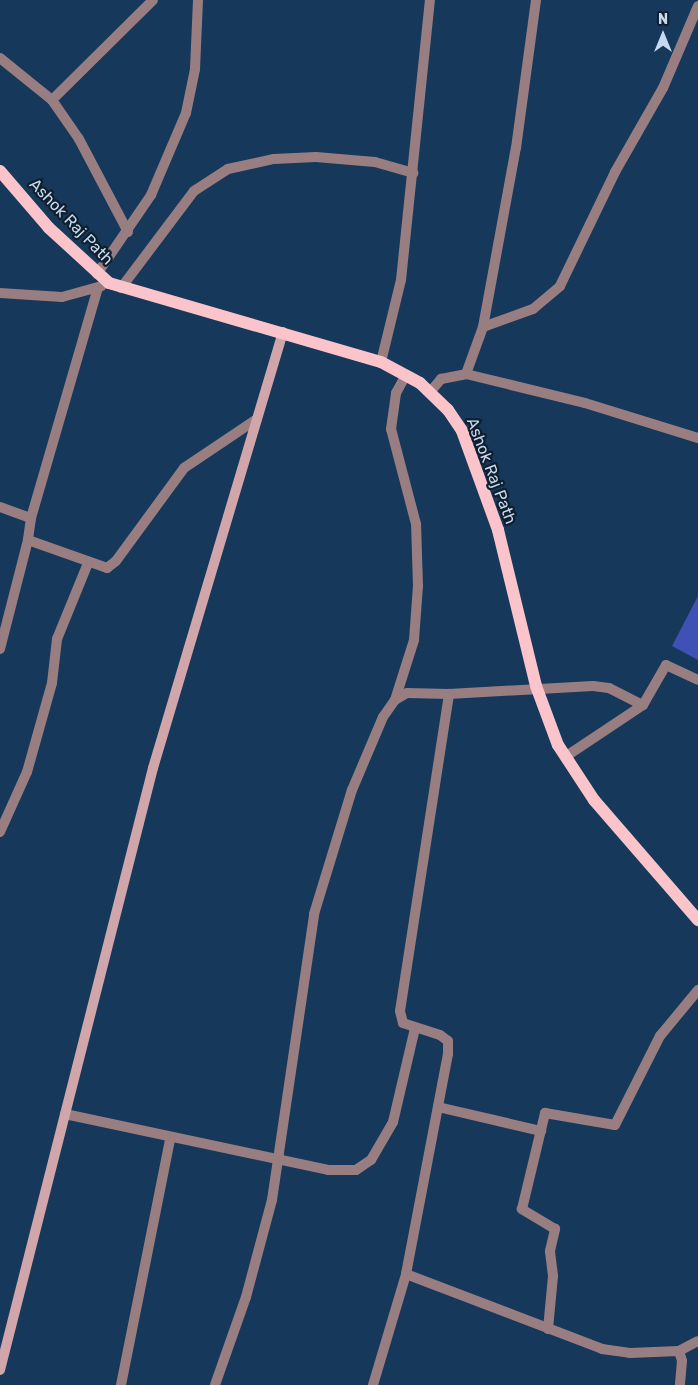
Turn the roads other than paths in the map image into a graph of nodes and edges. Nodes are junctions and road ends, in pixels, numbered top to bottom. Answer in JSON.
{"nodes":[{"id":1,"x":153,"y":0,"type":"edge"},
{"id":2,"x":198,"y":0,"type":"edge"},
{"id":3,"x":430,"y":0,"type":"edge"},
{"id":4,"x":536,"y":0,"type":"edge"},
{"id":5,"x":698,"y":6,"type":"edge"},
{"id":6,"x":0,"y":58,"type":"edge"},
{"id":7,"x":52,"y":100,"type":"junction"},
{"id":8,"x":0,"y":171,"type":"edge"},
{"id":9,"x":414,"y":173,"type":"junction"},
{"id":10,"x":128,"y":232,"type":"junction"},
{"id":11,"x":97,"y":274,"type":"junction"},
{"id":12,"x":109,"y":287,"type":"junction"},
{"id":13,"x":0,"y":293,"type":"edge"},
{"id":14,"x":483,"y":327,"type":"junction"},
{"id":15,"x":283,"y":332,"type":"junction"},
{"id":16,"x":381,"y":362,"type":"junction"},
{"id":17,"x":466,"y":374,"type":"junction"},
{"id":18,"x":406,"y":375,"type":"junction"},
{"id":19,"x":430,"y":391,"type":"junction"},
{"id":20,"x":257,"y":419,"type":"junction"},
{"id":21,"x":698,"y":438,"type":"edge"},
{"id":22,"x":0,"y":507,"type":"edge"},
{"id":23,"x":31,"y":518,"type":"junction"},
{"id":24,"x":28,"y":540,"type":"junction"},
{"id":25,"x":88,"y":563,"type":"junction"},
{"id":26,"x":0,"y":649,"type":"edge"},
{"id":27,"x":698,"y":680,"type":"edge"},
{"id":28,"x":536,"y":686,"type":"junction"},
{"id":29,"x":449,"y":694,"type":"junction"},
{"id":30,"x":395,"y":700,"type":"junction"},
{"id":31,"x":643,"y":705,"type":"junction"},
{"id":32,"x":564,"y":757,"type":"junction"},
{"id":33,"x":0,"y":832,"type":"edge"},
{"id":34,"x":698,"y":920,"type":"edge"},
{"id":35,"x":698,"y":990,"type":"edge"},
{"id":36,"x":415,"y":1028,"type":"junction"},
{"id":37,"x":438,"y":1106,"type":"junction"},
{"id":38,"x":65,"y":1114,"type":"junction"},
{"id":39,"x":541,"y":1131,"type":"junction"},
{"id":40,"x":170,"y":1139,"type":"junction"},
{"id":41,"x":278,"y":1160,"type":"junction"},
{"id":42,"x":406,"y":1274,"type":"junction"},
{"id":43,"x":548,"y":1329,"type":"junction"},
{"id":44,"x":698,"y":1342,"type":"edge"},
{"id":45,"x":679,"y":1351,"type":"junction"},
{"id":46,"x":0,"y":1370,"type":"edge"},
{"id":47,"x":121,"y":1385,"type":"edge"},
{"id":48,"x":215,"y":1385,"type":"edge"},
{"id":49,"x":373,"y":1385,"type":"edge"},
{"id":50,"x":680,"y":1385,"type":"edge"}],
"edges":[{"from":1,"to":7,"type":"street"},
{"from":2,"to":10,"type":"street"},
{"from":3,"to":9,"type":"street"},
{"from":4,"to":14,"type":"street"},
{"from":5,"to":14,"type":"street"},
{"from":6,"to":7,"type":"street"},
{"from":7,"to":10,"type":"street"},
{"from":8,"to":11,"type":"main road","name":"Ashok Raj Path"},
{"from":9,"to":12,"type":"street"},
{"from":9,"to":16,"type":"street"},
{"from":10,"to":11,"type":"street"},
{"from":11,"to":12,"type":"main road","name":"Ashok Raj Path"},
{"from":12,"to":13,"type":"street"},
{"from":12,"to":15,"type":"main road","name":"Ashok Raj Path"},
{"from":12,"to":23,"type":"street"},
{"from":14,"to":17,"type":"street"},
{"from":15,"to":16,"type":"main road","name":"Ashok Raj Path"},
{"from":15,"to":20,"type":"main road"},
{"from":16,"to":18,"type":"main road","name":"Ashok Raj Path"},
{"from":17,"to":19,"type":"street"},
{"from":17,"to":21,"type":"street"},
{"from":18,"to":19,"type":"main road","name":"Ashok Raj Path"},
{"from":18,"to":30,"type":"street"},
{"from":19,"to":28,"type":"main road","name":"Ashok Raj Path"},
{"from":20,"to":25,"type":"street"},
{"from":20,"to":38,"type":"main road"},
{"from":22,"to":23,"type":"street"},
{"from":23,"to":24,"type":"street"},
{"from":24,"to":25,"type":"street"},
{"from":24,"to":26,"type":"street"},
{"from":25,"to":33,"type":"street"},
{"from":27,"to":31,"type":"street"},
{"from":28,"to":29,"type":"street"},
{"from":28,"to":31,"type":"street"},
{"from":28,"to":32,"type":"main road","name":"Ashok Raj Path"},
{"from":29,"to":30,"type":"street"},
{"from":29,"to":36,"type":"street"},
{"from":30,"to":41,"type":"street"},
{"from":31,"to":32,"type":"street"},
{"from":32,"to":34,"type":"main road","name":"Ashok Raj Path"},
{"from":35,"to":39,"type":"street"},
{"from":36,"to":37,"type":"street"},
{"from":36,"to":41,"type":"street"},
{"from":37,"to":39,"type":"street"},
{"from":37,"to":42,"type":"street"},
{"from":38,"to":40,"type":"street"},
{"from":38,"to":46,"type":"main road"},
{"from":39,"to":43,"type":"street"},
{"from":40,"to":41,"type":"street"},
{"from":40,"to":47,"type":"street"},
{"from":41,"to":48,"type":"street"},
{"from":42,"to":43,"type":"street"},
{"from":42,"to":49,"type":"street"},
{"from":43,"to":45,"type":"street"},
{"from":44,"to":45,"type":"street"},
{"from":45,"to":50,"type":"street"}]}
